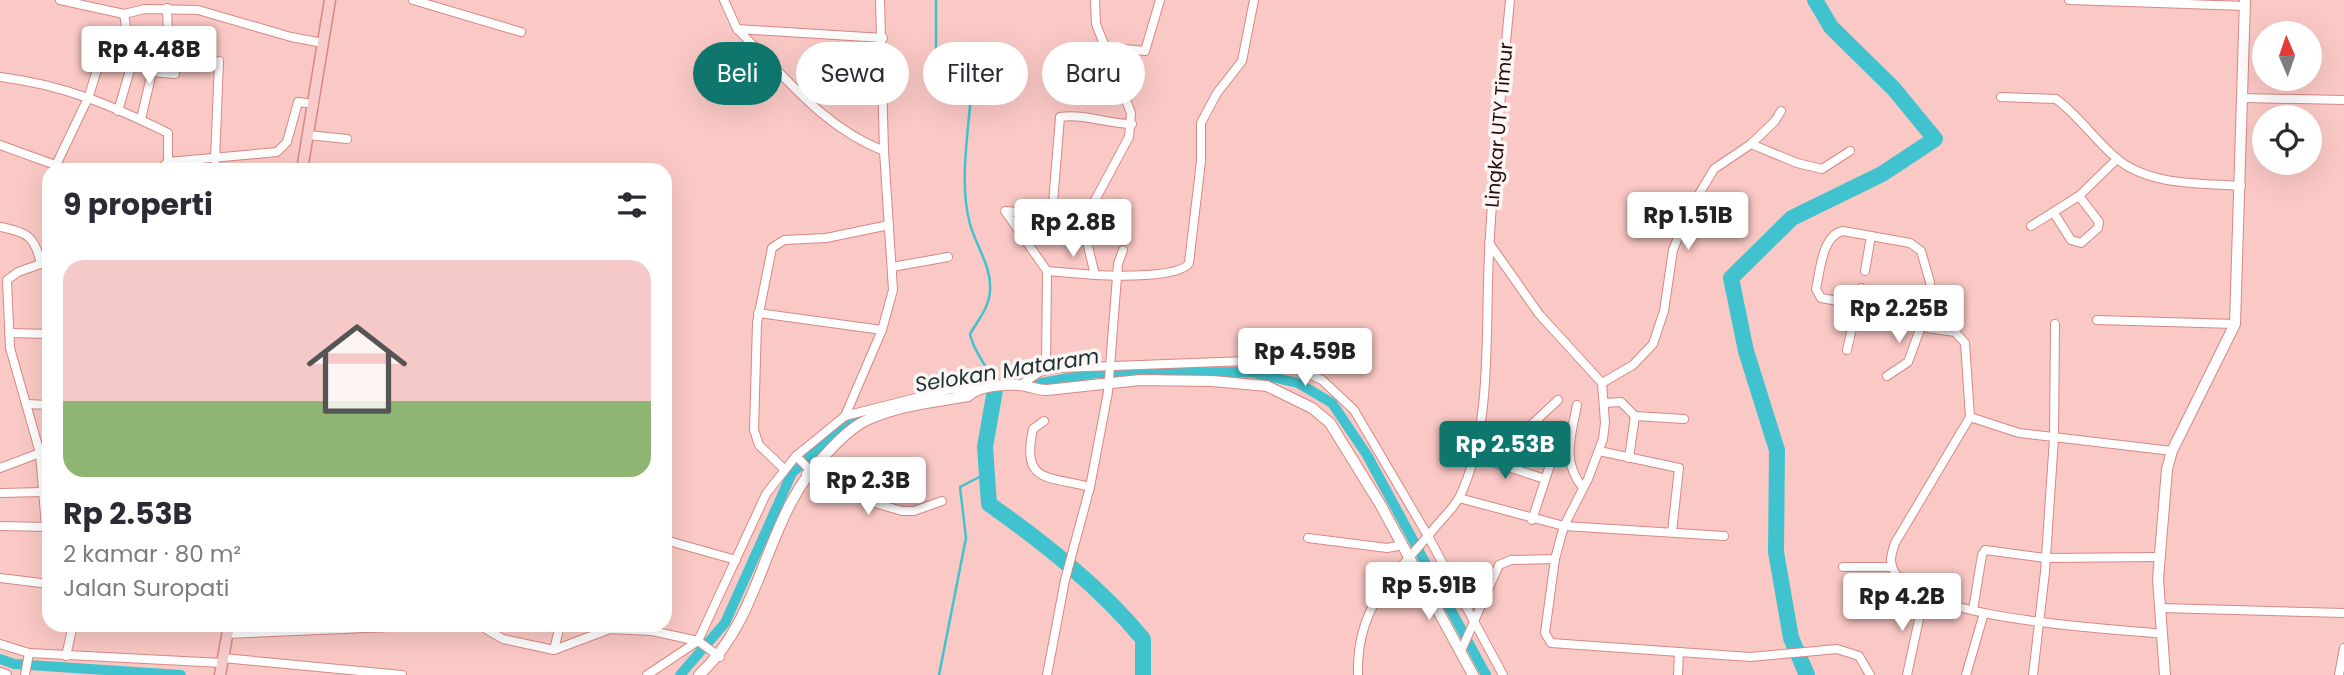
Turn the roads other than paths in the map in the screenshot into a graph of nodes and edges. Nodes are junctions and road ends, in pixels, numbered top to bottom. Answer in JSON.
{"nodes":[{"id":1,"x":60,"y":0,"type":"edge"},
{"id":2,"x":330,"y":0,"type":"edge"},
{"id":3,"x":413,"y":0,"type":"edge"},
{"id":4,"x":724,"y":0,"type":"edge"},
{"id":5,"x":880,"y":0,"type":"edge"},
{"id":6,"x":1095,"y":0,"type":"edge"},
{"id":7,"x":1160,"y":0,"type":"edge"},
{"id":8,"x":1254,"y":0,"type":"edge"},
{"id":9,"x":2069,"y":0,"type":"edge"},
{"id":10,"x":2245,"y":3,"type":"edge"},
{"id":11,"x":1510,"y":4,"type":"edge"},
{"id":12,"x":167,"y":8,"type":"junction"},
{"id":13,"x":124,"y":14,"type":"junction"},
{"id":14,"x":737,"y":29,"type":"junction"},
{"id":15,"x":169,"y":32,"type":"dead end"},
{"id":16,"x":521,"y":32,"type":"dead end"},
{"id":17,"x":883,"y":38,"type":"junction"},
{"id":18,"x":1102,"y":42,"type":"edge"},
{"id":19,"x":323,"y":43,"type":"junction"},
{"id":20,"x":1145,"y":51,"type":"edge"},
{"id":21,"x":219,"y":61,"type":"dead end"},
{"id":22,"x":132,"y":63,"type":"junction"},
{"id":23,"x":98,"y":66,"type":"dead end"},
{"id":24,"x":152,"y":72,"type":"junction"},
{"id":25,"x":175,"y":74,"type":"dead end"},
{"id":26,"x":0,"y":77,"type":"edge"},
{"id":27,"x":89,"y":96,"type":"junction"},
{"id":28,"x":2001,"y":97,"type":"dead end"},
{"id":29,"x":2243,"y":98,"type":"junction"},
{"id":30,"x":2344,"y":100,"type":"edge"},
{"id":31,"x":314,"y":104,"type":"junction"},
{"id":32,"x":1128,"y":105,"type":"edge"},
{"id":33,"x":118,"y":111,"type":"junction"},
{"id":34,"x":1781,"y":111,"type":"dead end"},
{"id":35,"x":141,"y":119,"type":"junction"},
{"id":36,"x":1132,"y":124,"type":"junction"},
{"id":37,"x":308,"y":135,"type":"junction"},
{"id":38,"x":347,"y":139,"type":"dead end"},
{"id":39,"x":1751,"y":144,"type":"junction"},
{"id":40,"x":0,"y":145,"type":"edge"},
{"id":41,"x":1850,"y":150,"type":"dead end"},
{"id":42,"x":884,"y":151,"type":"junction"},
{"id":43,"x":2117,"y":159,"type":"junction"},
{"id":44,"x":215,"y":160,"type":"junction"},
{"id":45,"x":168,"y":162,"type":"joint"},
{"id":46,"x":50,"y":163,"type":"edge"},
{"id":47,"x":57,"y":163,"type":"edge"},
{"id":48,"x":303,"y":163,"type":"edge"},
{"id":49,"x":2241,"y":186,"type":"junction"},
{"id":50,"x":2079,"y":196,"type":"junction"},
{"id":51,"x":2054,"y":213,"type":"junction"},
{"id":52,"x":1052,"y":215,"type":"junction"},
{"id":53,"x":1087,"y":215,"type":"junction"},
{"id":54,"x":889,"y":225,"type":"junction"},
{"id":55,"x":2031,"y":226,"type":"dead end"},
{"id":56,"x":0,"y":227,"type":"edge"},
{"id":57,"x":1871,"y":236,"type":"junction"},
{"id":58,"x":1489,"y":243,"type":"junction"},
{"id":59,"x":1122,"y":250,"type":"dead end"},
{"id":60,"x":42,"y":256,"type":"edge"},
{"id":61,"x":948,"y":257,"type":"dead end"},
{"id":62,"x":42,"y":264,"type":"edge"},
{"id":63,"x":892,"y":267,"type":"junction"},
{"id":64,"x":1047,"y":271,"type":"junction"},
{"id":65,"x":1865,"y":271,"type":"dead end"},
{"id":66,"x":1095,"y":275,"type":"junction"},
{"id":67,"x":1118,"y":276,"type":"junction"},
{"id":68,"x":1861,"y":288,"type":"dead end"},
{"id":69,"x":1857,"y":306,"type":"junction"},
{"id":70,"x":758,"y":313,"type":"junction"},
{"id":71,"x":2098,"y":320,"type":"dead end"},
{"id":72,"x":1922,"y":324,"type":"junction"},
{"id":73,"x":2055,"y":324,"type":"dead end"},
{"id":74,"x":2235,"y":324,"type":"junction"},
{"id":75,"x":1933,"y":329,"type":"junction"},
{"id":76,"x":882,"y":330,"type":"junction"},
{"id":77,"x":9,"y":334,"type":"junction"},
{"id":78,"x":42,"y":334,"type":"edge"},
{"id":79,"x":1847,"y":350,"type":"dead end"},
{"id":80,"x":1112,"y":365,"type":"junction"},
{"id":81,"x":1046,"y":369,"type":"junction"},
{"id":82,"x":1887,"y":376,"type":"dead end"},
{"id":83,"x":1109,"y":381,"type":"junction"},
{"id":84,"x":1602,"y":383,"type":"junction"},
{"id":85,"x":1018,"y":385,"type":"junction"},
{"id":86,"x":974,"y":391,"type":"junction"},
{"id":87,"x":1558,"y":400,"type":"dead end"},
{"id":88,"x":1604,"y":402,"type":"junction"},
{"id":89,"x":26,"y":404,"type":"junction"},
{"id":90,"x":42,"y":405,"type":"edge"},
{"id":91,"x":1577,"y":405,"type":"dead end"},
{"id":92,"x":845,"y":416,"type":"junction"},
{"id":93,"x":1635,"y":416,"type":"junction"},
{"id":94,"x":1970,"y":417,"type":"junction"},
{"id":95,"x":1684,"y":419,"type":"dead end"},
{"id":96,"x":1044,"y":421,"type":"dead end"},
{"id":97,"x":2054,"y":438,"type":"junction"},
{"id":98,"x":1555,"y":450,"type":"dead end"},
{"id":99,"x":1599,"y":451,"type":"junction"},
{"id":100,"x":2172,"y":451,"type":"junction"},
{"id":101,"x":40,"y":453,"type":"junction"},
{"id":102,"x":1474,"y":456,"type":"junction"},
{"id":103,"x":798,"y":458,"type":"junction"},
{"id":104,"x":1629,"y":458,"type":"junction"},
{"id":105,"x":1500,"y":465,"type":"junction"},
{"id":106,"x":0,"y":468,"type":"edge"},
{"id":107,"x":783,"y":468,"type":"junction"},
{"id":108,"x":807,"y":470,"type":"junction"},
{"id":109,"x":42,"y":472,"type":"edge"},
{"id":110,"x":1545,"y":479,"type":"junction"},
{"id":111,"x":1090,"y":486,"type":"junction"},
{"id":112,"x":1583,"y":488,"type":"junction"},
{"id":113,"x":42,"y":492,"type":"edge"},
{"id":114,"x":0,"y":493,"type":"edge"},
{"id":115,"x":1459,"y":498,"type":"junction"},
{"id":116,"x":942,"y":501,"type":"dead end"},
{"id":117,"x":1532,"y":520,"type":"junction"},
{"id":118,"x":0,"y":526,"type":"edge"},
{"id":119,"x":1564,"y":526,"type":"junction"},
{"id":120,"x":42,"y":527,"type":"edge"},
{"id":121,"x":1672,"y":532,"type":"junction"},
{"id":122,"x":1724,"y":536,"type":"dead end"},
{"id":123,"x":1308,"y":538,"type":"dead end"},
{"id":124,"x":1427,"y":539,"type":"junction"},
{"id":125,"x":672,"y":542,"type":"edge"},
{"id":126,"x":1403,"y":545,"type":"junction"},
{"id":127,"x":1410,"y":555,"type":"junction"},
{"id":128,"x":2159,"y":557,"type":"junction"},
{"id":129,"x":2045,"y":558,"type":"junction"},
{"id":130,"x":1555,"y":559,"type":"junction"},
{"id":131,"x":736,"y":560,"type":"junction"},
{"id":132,"x":1843,"y":567,"type":"dead end"},
{"id":133,"x":1892,"y":567,"type":"junction"},
{"id":134,"x":0,"y":578,"type":"edge"},
{"id":135,"x":42,"y":583,"type":"edge"},
{"id":136,"x":1924,"y":596,"type":"junction"},
{"id":137,"x":2161,"y":608,"type":"junction"},
{"id":138,"x":1973,"y":610,"type":"junction"},
{"id":139,"x":2344,"y":612,"type":"edge"},
{"id":140,"x":1984,"y":613,"type":"junction"},
{"id":141,"x":2039,"y":623,"type":"junction"},
{"id":142,"x":1474,"y":625,"type":"junction"},
{"id":143,"x":71,"y":632,"type":"edge"},
{"id":144,"x":227,"y":632,"type":"edge"},
{"id":145,"x":491,"y":632,"type":"edge"},
{"id":146,"x":558,"y":632,"type":"edge"},
{"id":147,"x":598,"y":632,"type":"edge"},
{"id":148,"x":655,"y":632,"type":"edge"},
{"id":149,"x":2163,"y":634,"type":"junction"},
{"id":150,"x":0,"y":643,"type":"edge"},
{"id":151,"x":701,"y":643,"type":"junction"},
{"id":152,"x":1463,"y":648,"type":"junction"},
{"id":153,"x":2344,"y":648,"type":"edge"},
{"id":154,"x":554,"y":650,"type":"junction"},
{"id":155,"x":1679,"y":652,"type":"junction"},
{"id":156,"x":717,"y":654,"type":"junction"},
{"id":157,"x":29,"y":655,"type":"junction"},
{"id":158,"x":66,"y":656,"type":"junction"},
{"id":159,"x":221,"y":665,"type":"edge"},
{"id":160,"x":2341,"y":672,"type":"edge"},
{"id":161,"x":0,"y":673,"type":"edge"},
{"id":162,"x":25,"y":674,"type":"edge"},
{"id":163,"x":6,"y":675,"type":"edge"},
{"id":164,"x":402,"y":675,"type":"edge"},
{"id":165,"x":647,"y":675,"type":"edge"},
{"id":166,"x":699,"y":675,"type":"edge"},
{"id":167,"x":1047,"y":675,"type":"edge"},
{"id":168,"x":1359,"y":675,"type":"edge"},
{"id":169,"x":1473,"y":675,"type":"edge"},
{"id":170,"x":1503,"y":675,"type":"edge"},
{"id":171,"x":1678,"y":675,"type":"edge"},
{"id":172,"x":1870,"y":675,"type":"edge"},
{"id":173,"x":1907,"y":675,"type":"edge"},
{"id":174,"x":1966,"y":675,"type":"edge"},
{"id":175,"x":2033,"y":675,"type":"edge"},
{"id":176,"x":2165,"y":675,"type":"edge"}],
"edges":[{"from":1,"to":13,"type":"street"},
{"from":2,"to":19,"type":"main road"},
{"from":3,"to":16,"type":"street"},
{"from":4,"to":14,"type":"street"},
{"from":5,"to":17,"type":"street"},
{"from":6,"to":18,"type":"street"},
{"from":7,"to":20,"type":"street"},
{"from":8,"to":67,"type":"street"},
{"from":9,"to":10,"type":"street"},
{"from":10,"to":29,"type":"street"},
{"from":11,"to":58,"type":"street","name":"Lingkar UTY Timur"},
{"from":12,"to":13,"type":"street"},
{"from":12,"to":15,"type":"street"},
{"from":12,"to":19,"type":"street"},
{"from":13,"to":22,"type":"street"},
{"from":14,"to":17,"type":"street"},
{"from":14,"to":42,"type":"street"},
{"from":17,"to":42,"type":"street"},
{"from":19,"to":31,"type":"main road"},
{"from":21,"to":44,"type":"street"},
{"from":22,"to":24,"type":"street"},
{"from":22,"to":33,"type":"street"},
{"from":23,"to":27,"type":"street"},
{"from":24,"to":25,"type":"street"},
{"from":24,"to":35,"type":"street"},
{"from":26,"to":27,"type":"street"},
{"from":27,"to":33,"type":"street"},
{"from":27,"to":47,"type":"street"},
{"from":28,"to":43,"type":"street"},
{"from":29,"to":30,"type":"street"},
{"from":29,"to":49,"type":"street"},
{"from":31,"to":37,"type":"main road"},
{"from":31,"to":44,"type":"street"},
{"from":32,"to":36,"type":"street"},
{"from":33,"to":35,"type":"street"},
{"from":34,"to":39,"type":"street"},
{"from":35,"to":45,"type":"street"},
{"from":36,"to":52,"type":"street"},
{"from":36,"to":53,"type":"street"},
{"from":37,"to":38,"type":"street"},
{"from":37,"to":48,"type":"main road"},
{"from":39,"to":41,"type":"street"},
{"from":39,"to":84,"type":"street"},
{"from":40,"to":46,"type":"street"},
{"from":42,"to":54,"type":"street"},
{"from":43,"to":49,"type":"street"},
{"from":43,"to":50,"type":"street"},
{"from":44,"to":45,"type":"street"},
{"from":49,"to":74,"type":"street"},
{"from":50,"to":51,"type":"street"},
{"from":50,"to":51,"type":"street"},
{"from":51,"to":55,"type":"street"},
{"from":52,"to":53,"type":"street"},
{"from":52,"to":64,"type":"street"},
{"from":53,"to":66,"type":"street"},
{"from":54,"to":63,"type":"street"},
{"from":54,"to":70,"type":"street"},
{"from":56,"to":60,"type":"street"},
{"from":57,"to":65,"type":"street"},
{"from":57,"to":69,"type":"street"},
{"from":57,"to":75,"type":"street"},
{"from":58,"to":84,"type":"street"},
{"from":58,"to":102,"type":"street","name":"Lingkar UTY Timur"},
{"from":59,"to":67,"type":"street"},
{"from":61,"to":63,"type":"street"},
{"from":62,"to":77,"type":"street"},
{"from":63,"to":76,"type":"street"},
{"from":64,"to":66,"type":"street"},
{"from":64,"to":81,"type":"street"},
{"from":66,"to":67,"type":"street"},
{"from":67,"to":80,"type":"street"},
{"from":68,"to":69,"type":"street"},
{"from":69,"to":72,"type":"street"},
{"from":69,"to":79,"type":"street"},
{"from":70,"to":76,"type":"street"},
{"from":70,"to":107,"type":"street"},
{"from":71,"to":74,"type":"street"},
{"from":72,"to":75,"type":"street"},
{"from":72,"to":82,"type":"street"},
{"from":73,"to":97,"type":"street"},
{"from":74,"to":100,"type":"street"},
{"from":75,"to":94,"type":"street"},
{"from":76,"to":92,"type":"street"},
{"from":77,"to":78,"type":"street"},
{"from":77,"to":89,"type":"street"},
{"from":80,"to":81,"type":"street"},
{"from":80,"to":83,"type":"street"},
{"from":80,"to":124,"type":"street"},
{"from":81,"to":85,"type":"street"},
{"from":83,"to":85,"type":"street"},
{"from":83,"to":111,"type":"street"},
{"from":83,"to":126,"type":"street"},
{"from":84,"to":88,"type":"street"},
{"from":85,"to":86,"type":"street"},
{"from":86,"to":92,"type":"street"},
{"from":86,"to":108,"type":"street"},
{"from":87,"to":105,"type":"street"},
{"from":88,"to":93,"type":"street"},
{"from":88,"to":99,"type":"street"},
{"from":89,"to":90,"type":"street"},
{"from":89,"to":101,"type":"street"},
{"from":91,"to":112,"type":"street"},
{"from":92,"to":103,"type":"street"},
{"from":93,"to":95,"type":"street"},
{"from":93,"to":104,"type":"street"},
{"from":94,"to":97,"type":"street"},
{"from":94,"to":133,"type":"street"},
{"from":96,"to":111,"type":"street"},
{"from":97,"to":100,"type":"street"},
{"from":97,"to":129,"type":"street"},
{"from":98,"to":110,"type":"street"},
{"from":99,"to":104,"type":"street"},
{"from":99,"to":112,"type":"street"},
{"from":100,"to":128,"type":"street"},
{"from":101,"to":106,"type":"street"},
{"from":101,"to":109,"type":"street"},
{"from":102,"to":105,"type":"street"},
{"from":102,"to":115,"type":"street","name":"Lingkar UTY Timur"},
{"from":103,"to":107,"type":"street"},
{"from":103,"to":108,"type":"street"},
{"from":104,"to":121,"type":"street"},
{"from":105,"to":110,"type":"street"},
{"from":107,"to":131,"type":"street"},
{"from":108,"to":116,"type":"street"},
{"from":108,"to":156,"type":"street"},
{"from":110,"to":117,"type":"street"},
{"from":111,"to":167,"type":"street"},
{"from":112,"to":119,"type":"street"},
{"from":113,"to":114,"type":"street"},
{"from":115,"to":117,"type":"street"},
{"from":115,"to":124,"type":"street","name":"Lingkar UTY Timur"},
{"from":117,"to":119,"type":"street"},
{"from":118,"to":120,"type":"street"},
{"from":119,"to":121,"type":"street"},
{"from":119,"to":130,"type":"street"},
{"from":121,"to":122,"type":"street"},
{"from":123,"to":126,"type":"street"},
{"from":124,"to":127,"type":"street","name":"Lingkar UTY Timur"},
{"from":124,"to":142,"type":"street"},
{"from":125,"to":131,"type":"street"},
{"from":126,"to":127,"type":"street"},
{"from":127,"to":152,"type":"street"},
{"from":127,"to":168,"type":"street","name":"Lingkar UTY Timur"},
{"from":128,"to":129,"type":"street"},
{"from":128,"to":137,"type":"street"},
{"from":129,"to":138,"type":"street"},
{"from":129,"to":141,"type":"street"},
{"from":130,"to":142,"type":"street"},
{"from":130,"to":155,"type":"street"},
{"from":131,"to":151,"type":"street"},
{"from":132,"to":133,"type":"street"},
{"from":133,"to":136,"type":"street"},
{"from":134,"to":135,"type":"street"},
{"from":136,"to":138,"type":"street"},
{"from":136,"to":173,"type":"street"},
{"from":137,"to":139,"type":"street"},
{"from":137,"to":149,"type":"street"},
{"from":138,"to":140,"type":"street"},
{"from":140,"to":141,"type":"street"},
{"from":140,"to":174,"type":"street"},
{"from":141,"to":149,"type":"street"},
{"from":141,"to":175,"type":"street"},
{"from":142,"to":152,"type":"street"},
{"from":142,"to":170,"type":"street"},
{"from":143,"to":158,"type":"street"},
{"from":144,"to":159,"type":"main road"},
{"from":145,"to":154,"type":"street"},
{"from":146,"to":154,"type":"street"},
{"from":147,"to":154,"type":"street"},
{"from":148,"to":151,"type":"street"},
{"from":149,"to":176,"type":"street"},
{"from":150,"to":157,"type":"street"},
{"from":151,"to":156,"type":"street"},
{"from":151,"to":165,"type":"street"},
{"from":152,"to":169,"type":"street"},
{"from":153,"to":160,"type":"street"},
{"from":155,"to":171,"type":"street"},
{"from":155,"to":172,"type":"street"},
{"from":156,"to":166,"type":"street"},
{"from":157,"to":158,"type":"street"},
{"from":157,"to":162,"type":"street"},
{"from":158,"to":159,"type":"street"},
{"from":159,"to":164,"type":"street"},
{"from":161,"to":163,"type":"street"}]}
